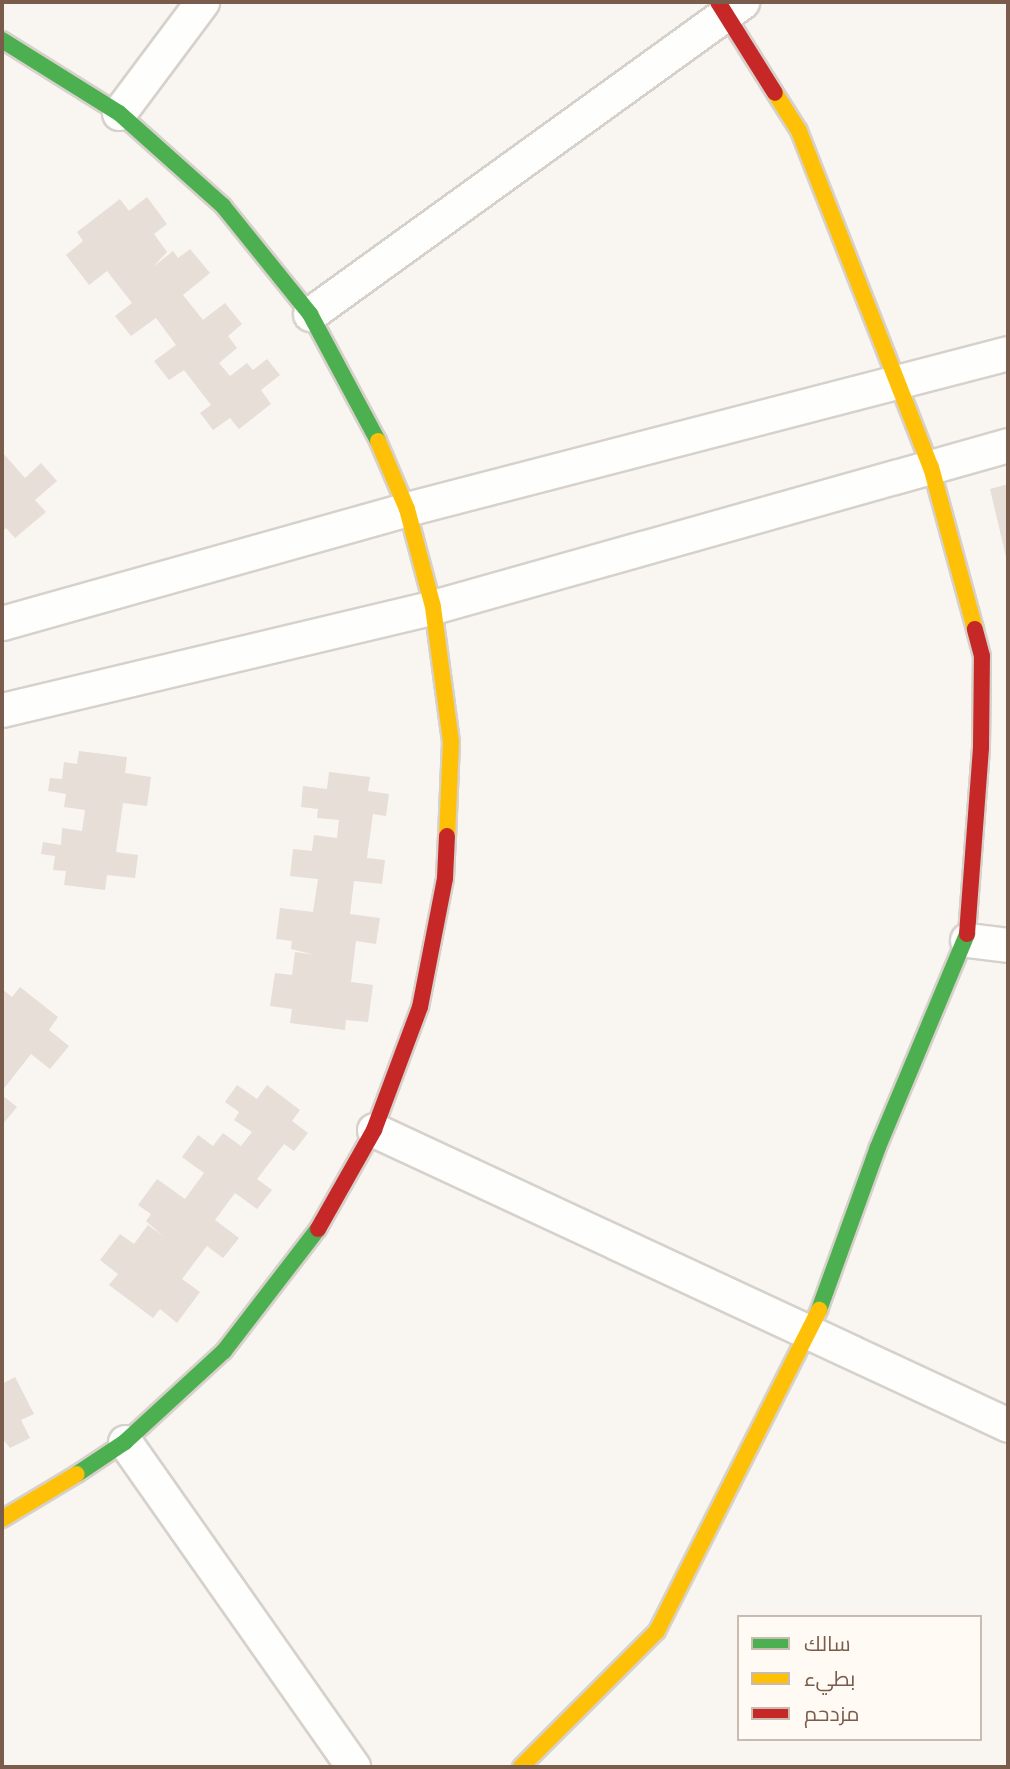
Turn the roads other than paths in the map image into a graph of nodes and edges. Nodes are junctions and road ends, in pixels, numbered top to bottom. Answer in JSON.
{"nodes":[{"id":1,"x":202,"y":2,"type":"edge"},
{"id":2,"x":729,"y":5,"type":"edge"},
{"id":3,"x":2,"y":40,"type":"edge"},
{"id":4,"x":119,"y":113,"type":"junction"},
{"id":5,"x":310,"y":314,"type":"junction"},
{"id":6,"x":1008,"y":353,"type":"edge"},
{"id":7,"x":895,"y":383,"type":"junction"},
{"id":8,"x":1008,"y":445,"type":"edge"},
{"id":9,"x":931,"y":467,"type":"junction"},
{"id":10,"x":407,"y":509,"type":"junction"},
{"id":11,"x":433,"y":607,"type":"junction"},
{"id":12,"x":2,"y":623,"type":"edge"},
{"id":13,"x":2,"y":710,"type":"edge"},
{"id":14,"x":967,"y":940,"type":"junction"},
{"id":15,"x":1008,"y":945,"type":"edge"},
{"id":16,"x":374,"y":1130,"type":"junction"},
{"id":17,"x":811,"y":1331,"type":"junction"},
{"id":18,"x":1008,"y":1424,"type":"edge"},
{"id":19,"x":125,"y":1442,"type":"junction"},
{"id":20,"x":2,"y":1519,"type":"edge"},
{"id":21,"x":352,"y":1767,"type":"edge"},
{"id":22,"x":521,"y":1767,"type":"edge"}],
"edges":[{"from":1,"to":4,"type":"street"},
{"from":2,"to":5,"type":"street"},
{"from":2,"to":7,"type":"street"},
{"from":3,"to":4,"type":"street"},
{"from":4,"to":5,"type":"street"},
{"from":5,"to":10,"type":"street"},
{"from":6,"to":7,"type":"street"},
{"from":7,"to":9,"type":"street"},
{"from":7,"to":10,"type":"street"},
{"from":8,"to":9,"type":"street"},
{"from":9,"to":11,"type":"street"},
{"from":9,"to":14,"type":"street"},
{"from":10,"to":11,"type":"street"},
{"from":10,"to":12,"type":"street"},
{"from":11,"to":13,"type":"street"},
{"from":11,"to":16,"type":"street"},
{"from":14,"to":15,"type":"street"},
{"from":14,"to":17,"type":"street"},
{"from":16,"to":17,"type":"street"},
{"from":16,"to":19,"type":"street"},
{"from":17,"to":18,"type":"street"},
{"from":17,"to":22,"type":"street"},
{"from":19,"to":20,"type":"street"},
{"from":19,"to":21,"type":"street"}]}
